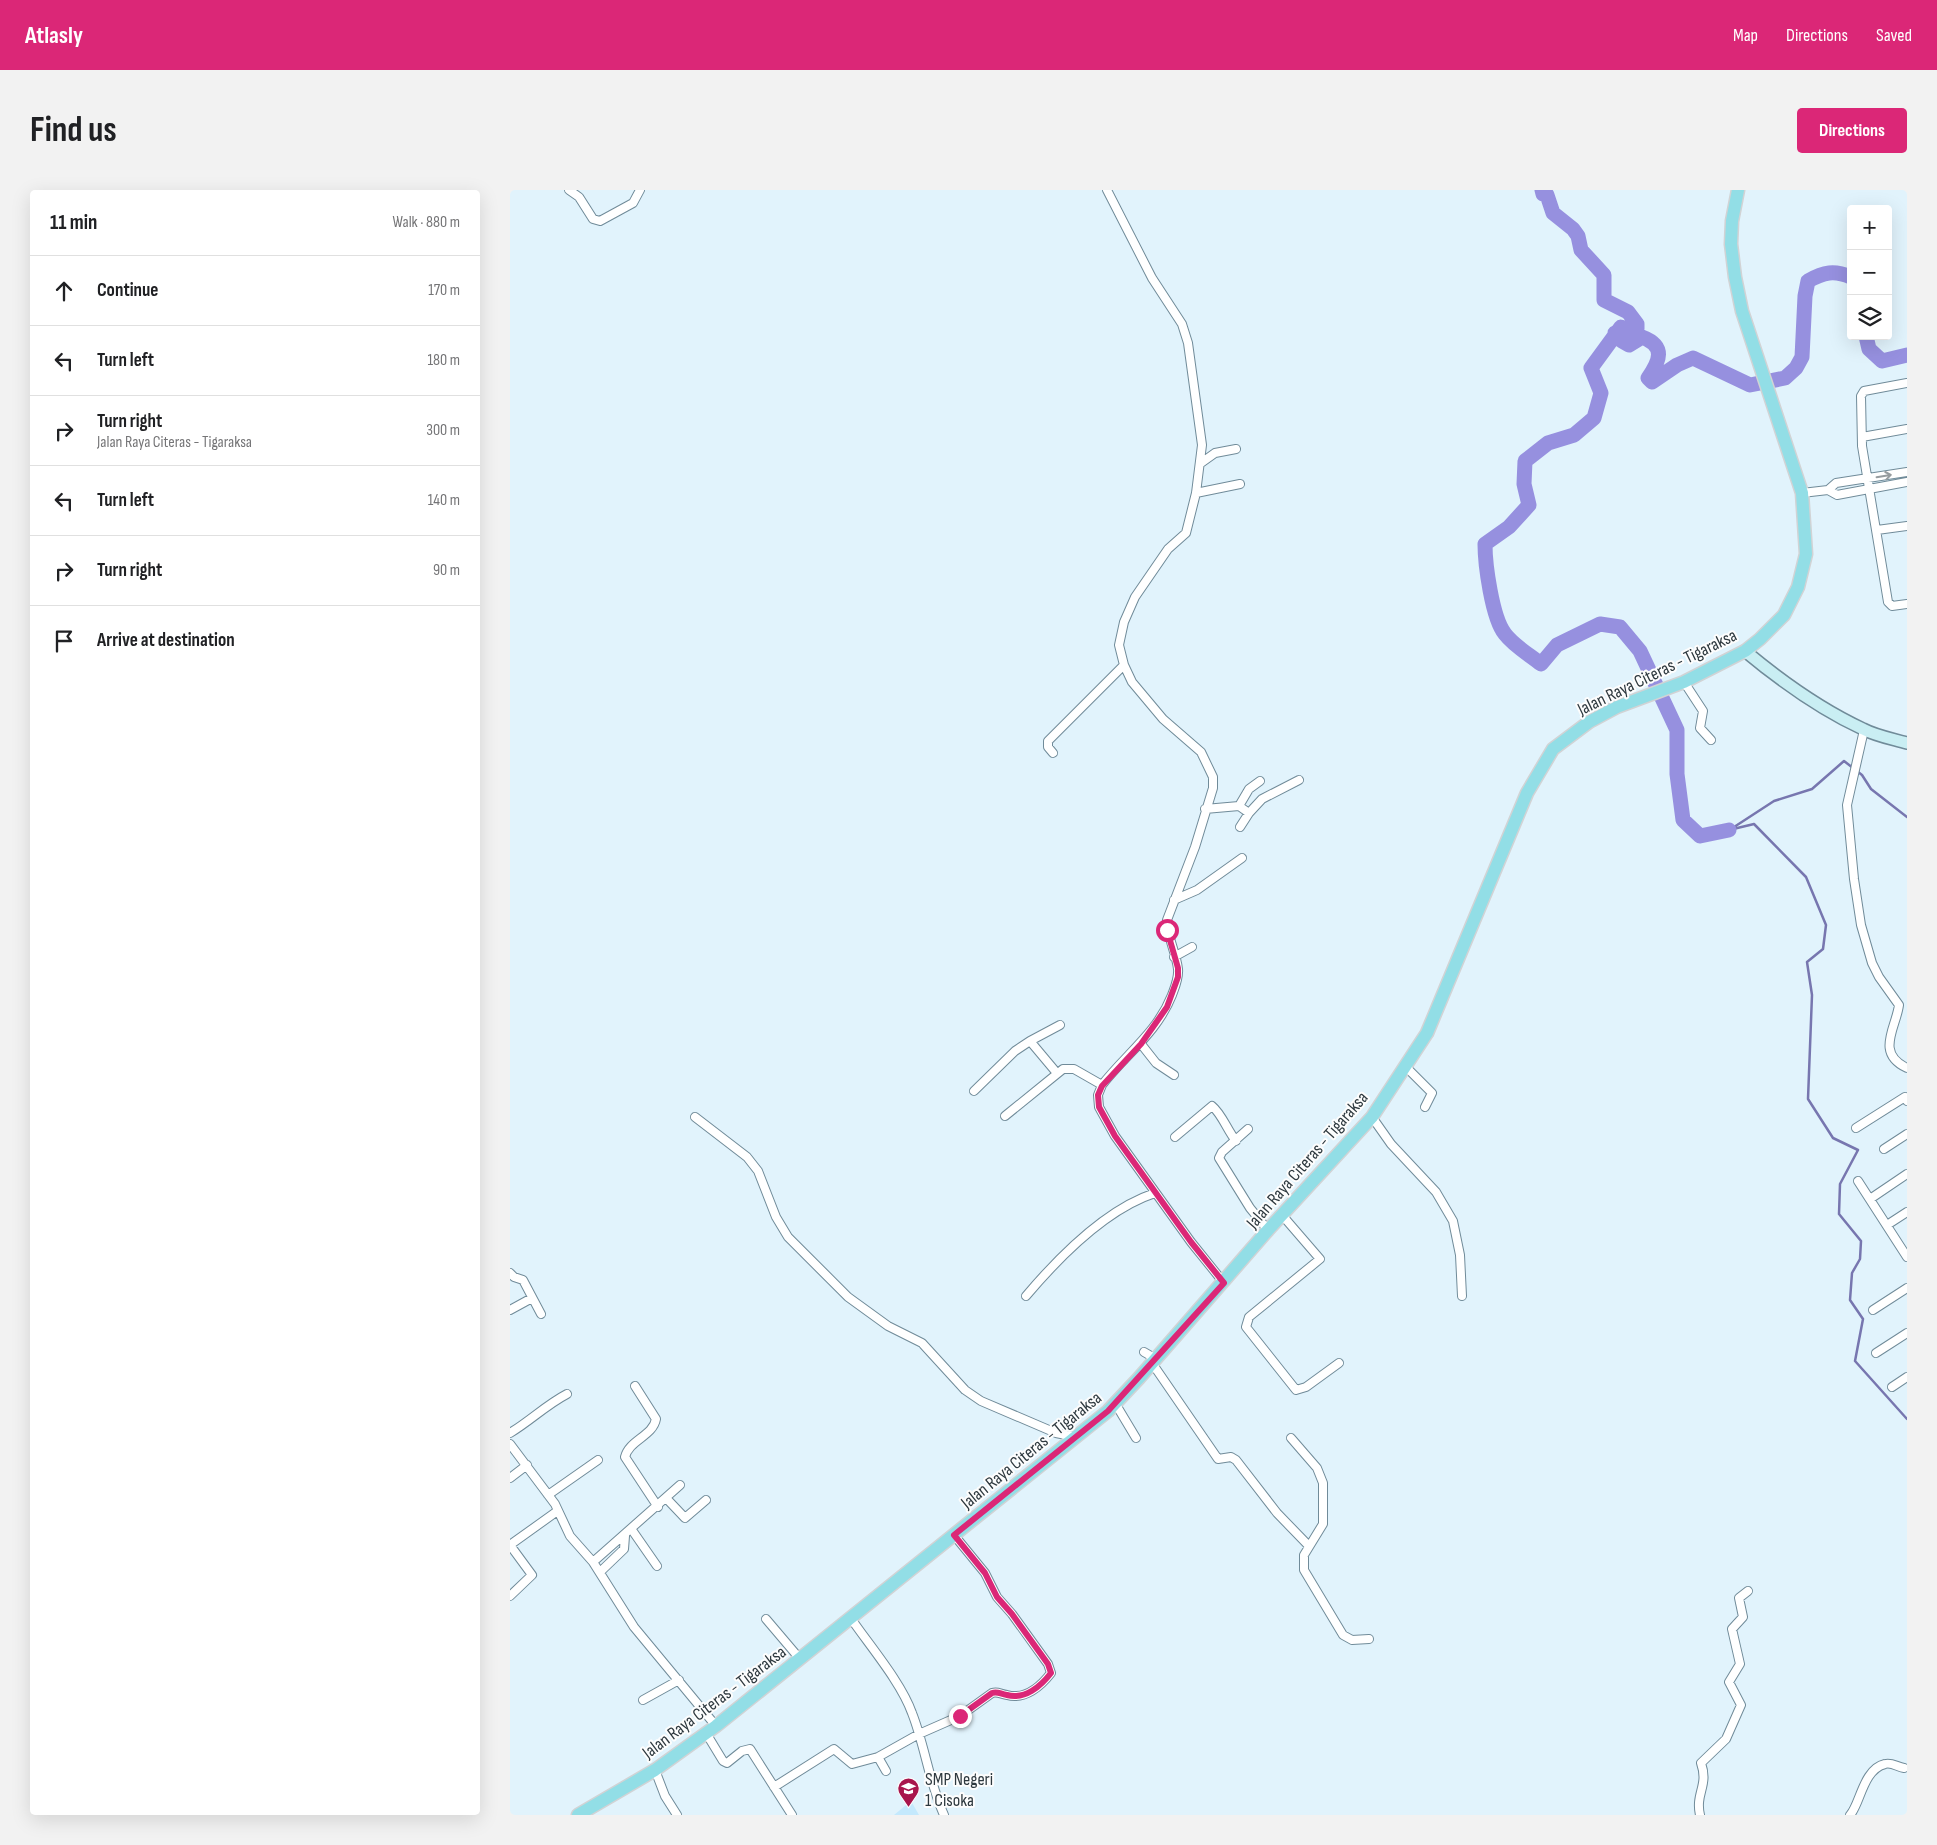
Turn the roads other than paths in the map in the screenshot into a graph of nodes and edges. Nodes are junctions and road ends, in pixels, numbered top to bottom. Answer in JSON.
{"nodes":[{"id":1,"x":569,"y":190,"type":"edge"},
{"id":2,"x":640,"y":190,"type":"edge"},
{"id":3,"x":1107,"y":190,"type":"edge"},
{"id":4,"x":1738,"y":190,"type":"edge"},
{"id":5,"x":1907,"y":383,"type":"edge"},
{"id":6,"x":1907,"y":429,"type":"edge"},
{"id":7,"x":1862,"y":437,"type":"junction"},
{"id":8,"x":1236,"y":449,"type":"dead end"},
{"id":9,"x":1201,"y":463,"type":"junction"},
{"id":10,"x":1907,"y":472,"type":"edge"},
{"id":11,"x":1868,"y":478,"type":"junction"},
{"id":12,"x":1907,"y":482,"type":"edge"},
{"id":13,"x":1240,"y":484,"type":"dead end"},
{"id":14,"x":1828,"y":490,"type":"junction"},
{"id":15,"x":1870,"y":490,"type":"junction"},
{"id":16,"x":1196,"y":493,"type":"junction"},
{"id":17,"x":1802,"y":493,"type":"junction"},
{"id":18,"x":1907,"y":526,"type":"edge"},
{"id":19,"x":1877,"y":530,"type":"junction"},
{"id":20,"x":1907,"y":604,"type":"edge"},
{"id":21,"x":1745,"y":651,"type":"junction"},
{"id":22,"x":1124,"y":665,"type":"junction"},
{"id":23,"x":1681,"y":683,"type":"junction"},
{"id":24,"x":1864,"y":730,"type":"junction"},
{"id":25,"x":1711,"y":740,"type":"dead end"},
{"id":26,"x":1907,"y":743,"type":"edge"},
{"id":27,"x":1052,"y":753,"type":"dead end"},
{"id":28,"x":1299,"y":780,"type":"dead end"},
{"id":29,"x":1260,"y":781,"type":"dead end"},
{"id":30,"x":1239,"y":806,"type":"junction"},
{"id":31,"x":1205,"y":809,"type":"junction"},
{"id":32,"x":1249,"y":813,"type":"junction"},
{"id":33,"x":1240,"y":827,"type":"dead end"},
{"id":34,"x":1242,"y":858,"type":"dead end"},
{"id":35,"x":1174,"y":900,"type":"junction"},
{"id":36,"x":1192,"y":947,"type":"dead end"},
{"id":37,"x":1174,"y":957,"type":"junction"},
{"id":38,"x":1903,"y":1005,"type":"edge"},
{"id":39,"x":1060,"y":1025,"type":"dead end"},
{"id":40,"x":1030,"y":1041,"type":"junction"},
{"id":41,"x":1141,"y":1044,"type":"junction"},
{"id":42,"x":1405,"y":1066,"type":"junction"},
{"id":43,"x":1907,"y":1068,"type":"edge"},
{"id":44,"x":1056,"y":1072,"type":"junction"},
{"id":45,"x":1174,"y":1076,"type":"dead end"},
{"id":46,"x":1102,"y":1086,"type":"junction"},
{"id":47,"x":974,"y":1090,"type":"dead end"},
{"id":48,"x":1907,"y":1101,"type":"edge"},
{"id":49,"x":1425,"y":1107,"type":"dead end"},
{"id":50,"x":1005,"y":1116,"type":"dead end"},
{"id":51,"x":695,"y":1117,"type":"dead end"},
{"id":52,"x":1372,"y":1117,"type":"junction"},
{"id":53,"x":1856,"y":1128,"type":"dead end"},
{"id":54,"x":1248,"y":1129,"type":"dead end"},
{"id":55,"x":1907,"y":1134,"type":"edge"},
{"id":56,"x":1175,"y":1137,"type":"dead end"},
{"id":57,"x":1236,"y":1141,"type":"junction"},
{"id":58,"x":1884,"y":1149,"type":"dead end"},
{"id":59,"x":1907,"y":1174,"type":"edge"},
{"id":60,"x":1858,"y":1181,"type":"dead end"},
{"id":61,"x":1155,"y":1193,"type":"junction"},
{"id":62,"x":1870,"y":1199,"type":"junction"},
{"id":63,"x":1907,"y":1212,"type":"edge"},
{"id":64,"x":1282,"y":1215,"type":"junction"},
{"id":65,"x":1887,"y":1225,"type":"junction"},
{"id":66,"x":1268,"y":1230,"type":"junction"},
{"id":67,"x":1906,"y":1253,"type":"edge"},
{"id":68,"x":510,"y":1273,"type":"edge"},
{"id":69,"x":1224,"y":1283,"type":"junction"},
{"id":70,"x":1907,"y":1288,"type":"edge"},
{"id":71,"x":1026,"y":1296,"type":"dead end"},
{"id":72,"x":1462,"y":1296,"type":"dead end"},
{"id":73,"x":532,"y":1298,"type":"junction"},
{"id":74,"x":510,"y":1310,"type":"edge"},
{"id":75,"x":1873,"y":1310,"type":"dead end"},
{"id":76,"x":542,"y":1314,"type":"dead end"},
{"id":77,"x":1907,"y":1333,"type":"edge"},
{"id":78,"x":1144,"y":1352,"type":"dead end"},
{"id":79,"x":1876,"y":1353,"type":"dead end"},
{"id":80,"x":1154,"y":1361,"type":"junction"},
{"id":81,"x":1339,"y":1363,"type":"dead end"},
{"id":82,"x":1906,"y":1381,"type":"edge"},
{"id":83,"x":635,"y":1386,"type":"dead end"},
{"id":84,"x":1892,"y":1387,"type":"dead end"},
{"id":85,"x":567,"y":1394,"type":"dead end"},
{"id":86,"x":1116,"y":1403,"type":"junction"},
{"id":87,"x":510,"y":1433,"type":"edge"},
{"id":88,"x":1076,"y":1437,"type":"junction"},
{"id":89,"x":1136,"y":1438,"type":"dead end"},
{"id":90,"x":1291,"y":1438,"type":"dead end"},
{"id":91,"x":510,"y":1444,"type":"edge"},
{"id":92,"x":598,"y":1460,"type":"dead end"},
{"id":93,"x":527,"y":1465,"type":"junction"},
{"id":94,"x":510,"y":1478,"type":"edge"},
{"id":95,"x":680,"y":1485,"type":"dead end"},
{"id":96,"x":548,"y":1495,"type":"junction"},
{"id":97,"x":666,"y":1498,"type":"junction"},
{"id":98,"x":706,"y":1500,"type":"dead end"},
{"id":99,"x":658,"y":1507,"type":"junction"},
{"id":100,"x":556,"y":1512,"type":"junction"},
{"id":101,"x":632,"y":1530,"type":"junction"},
{"id":102,"x":954,"y":1535,"type":"junction"},
{"id":103,"x":625,"y":1536,"type":"junction"},
{"id":104,"x":510,"y":1545,"type":"edge"},
{"id":105,"x":1308,"y":1545,"type":"junction"},
{"id":106,"x":593,"y":1562,"type":"junction"},
{"id":107,"x":657,"y":1566,"type":"dead end"},
{"id":108,"x":600,"y":1572,"type":"junction"},
{"id":109,"x":1748,"y":1591,"type":"dead end"},
{"id":110,"x":510,"y":1596,"type":"edge"},
{"id":111,"x":850,"y":1616,"type":"junction"},
{"id":112,"x":766,"y":1619,"type":"dead end"},
{"id":113,"x":1369,"y":1639,"type":"dead end"},
{"id":114,"x":800,"y":1658,"type":"junction"},
{"id":115,"x":679,"y":1680,"type":"junction"},
{"id":116,"x":643,"y":1700,"type":"dead end"},
{"id":117,"x":711,"y":1730,"type":"junction"},
{"id":118,"x":919,"y":1734,"type":"junction"},
{"id":119,"x":878,"y":1757,"type":"junction"},
{"id":120,"x":1904,"y":1768,"type":"dead end"},
{"id":121,"x":655,"y":1770,"type":"junction"},
{"id":122,"x":886,"y":1771,"type":"dead end"},
{"id":123,"x":774,"y":1787,"type":"junction"},
{"id":124,"x":578,"y":1815,"type":"edge"},
{"id":125,"x":677,"y":1815,"type":"edge"},
{"id":126,"x":792,"y":1815,"type":"edge"},
{"id":127,"x":944,"y":1815,"type":"edge"},
{"id":128,"x":1700,"y":1815,"type":"edge"},
{"id":129,"x":1850,"y":1815,"type":"edge"}],
"edges":[{"from":1,"to":2,"type":"street"},
{"from":3,"to":9,"type":"street"},
{"from":4,"to":17,"type":"main road","name":"Jalan Raya Citeras - Tigaraksa"},
{"from":5,"to":7,"type":"street"},
{"from":6,"to":7,"type":"street"},
{"from":7,"to":11,"type":"street"},
{"from":8,"to":9,"type":"street"},
{"from":9,"to":16,"type":"street"},
{"from":11,"to":10,"type":"street","one_way":true},
{"from":11,"to":14,"type":"street"},
{"from":11,"to":15,"type":"street"},
{"from":12,"to":15,"type":"street"},
{"from":13,"to":16,"type":"street"},
{"from":14,"to":15,"type":"street"},
{"from":14,"to":17,"type":"street"},
{"from":15,"to":19,"type":"street"},
{"from":16,"to":22,"type":"street"},
{"from":17,"to":21,"type":"main road","name":"Jalan Raya Citeras - Tigaraksa"},
{"from":18,"to":19,"type":"street"},
{"from":19,"to":20,"type":"street"},
{"from":21,"to":23,"type":"main road","name":"Jalan Raya Citeras - Tigaraksa"},
{"from":21,"to":24,"type":"street"},
{"from":22,"to":27,"type":"street"},
{"from":22,"to":31,"type":"street"},
{"from":23,"to":25,"type":"street"},
{"from":23,"to":42,"type":"main road","name":"Jalan Raya Citeras - Tigaraksa"},
{"from":24,"to":26,"type":"street"},
{"from":24,"to":38,"type":"street"},
{"from":28,"to":32,"type":"street"},
{"from":29,"to":30,"type":"street"},
{"from":30,"to":31,"type":"street"},
{"from":30,"to":32,"type":"street"},
{"from":31,"to":35,"type":"street"},
{"from":32,"to":33,"type":"street"},
{"from":34,"to":35,"type":"street"},
{"from":35,"to":37,"type":"street"},
{"from":36,"to":37,"type":"street"},
{"from":37,"to":41,"type":"street"},
{"from":38,"to":43,"type":"street"},
{"from":39,"to":40,"type":"street"},
{"from":40,"to":44,"type":"street"},
{"from":40,"to":47,"type":"street"},
{"from":41,"to":45,"type":"street"},
{"from":41,"to":46,"type":"street"},
{"from":42,"to":49,"type":"street"},
{"from":42,"to":52,"type":"main road","name":"Jalan Raya Citeras - Tigaraksa"},
{"from":44,"to":46,"type":"street"},
{"from":44,"to":50,"type":"street"},
{"from":46,"to":61,"type":"street"},
{"from":48,"to":53,"type":"street"},
{"from":51,"to":88,"type":"street"},
{"from":52,"to":64,"type":"main road","name":"Jalan Raya Citeras - Tigaraksa"},
{"from":52,"to":72,"type":"street"},
{"from":54,"to":57,"type":"street"},
{"from":55,"to":58,"type":"street"},
{"from":56,"to":57,"type":"street"},
{"from":57,"to":66,"type":"street"},
{"from":59,"to":62,"type":"street"},
{"from":60,"to":62,"type":"street"},
{"from":61,"to":69,"type":"street"},
{"from":61,"to":71,"type":"street"},
{"from":62,"to":65,"type":"street"},
{"from":63,"to":65,"type":"street"},
{"from":64,"to":66,"type":"main road","name":"Jalan Raya Citeras - Tigaraksa"},
{"from":64,"to":81,"type":"street"},
{"from":65,"to":67,"type":"street"},
{"from":66,"to":69,"type":"main road","name":"Jalan Raya Citeras - Tigaraksa"},
{"from":68,"to":73,"type":"street"},
{"from":69,"to":80,"type":"main road","name":"Jalan Raya Citeras - Tigaraksa"},
{"from":70,"to":75,"type":"street"},
{"from":73,"to":74,"type":"street"},
{"from":73,"to":76,"type":"street"},
{"from":77,"to":79,"type":"street"},
{"from":78,"to":80,"type":"street"},
{"from":80,"to":86,"type":"main road","name":"Jalan Raya Citeras - Tigaraksa"},
{"from":80,"to":105,"type":"street"},
{"from":82,"to":84,"type":"street"},
{"from":83,"to":99,"type":"street"},
{"from":85,"to":87,"type":"street"},
{"from":86,"to":88,"type":"main road","name":"Jalan Raya Citeras - Tigaraksa"},
{"from":86,"to":89,"type":"street"},
{"from":88,"to":102,"type":"main road","name":"Jalan Raya Citeras - Tigaraksa"},
{"from":90,"to":105,"type":"street"},
{"from":91,"to":93,"type":"street"},
{"from":92,"to":96,"type":"street"},
{"from":93,"to":94,"type":"street"},
{"from":93,"to":96,"type":"street"},
{"from":95,"to":97,"type":"street"},
{"from":96,"to":100,"type":"street"},
{"from":97,"to":98,"type":"street"},
{"from":97,"to":99,"type":"street"},
{"from":99,"to":101,"type":"street"},
{"from":100,"to":104,"type":"street"},
{"from":100,"to":106,"type":"street"},
{"from":101,"to":103,"type":"street"},
{"from":101,"to":107,"type":"street"},
{"from":102,"to":111,"type":"main road","name":"Jalan Raya Citeras - Tigaraksa"},
{"from":102,"to":118,"type":"street"},
{"from":103,"to":106,"type":"street"},
{"from":103,"to":108,"type":"street"},
{"from":104,"to":110,"type":"street"},
{"from":105,"to":113,"type":"street"},
{"from":106,"to":108,"type":"street"},
{"from":108,"to":115,"type":"street"},
{"from":109,"to":128,"type":"street"},
{"from":111,"to":114,"type":"main road","name":"Jalan Raya Citeras - Tigaraksa"},
{"from":111,"to":118,"type":"street"},
{"from":112,"to":114,"type":"street"},
{"from":114,"to":117,"type":"main road","name":"Jalan Raya Citeras - Tigaraksa"},
{"from":115,"to":116,"type":"street"},
{"from":115,"to":117,"type":"street"},
{"from":117,"to":121,"type":"main road","name":"Jalan Raya Citeras - Tigaraksa"},
{"from":117,"to":123,"type":"street"},
{"from":118,"to":119,"type":"street"},
{"from":118,"to":127,"type":"street"},
{"from":119,"to":122,"type":"street"},
{"from":119,"to":123,"type":"street"},
{"from":120,"to":129,"type":"street"},
{"from":121,"to":124,"type":"main road","name":"Jalan Raya Citeras - Tigaraksa"},
{"from":121,"to":125,"type":"street"},
{"from":123,"to":126,"type":"street"}]}
